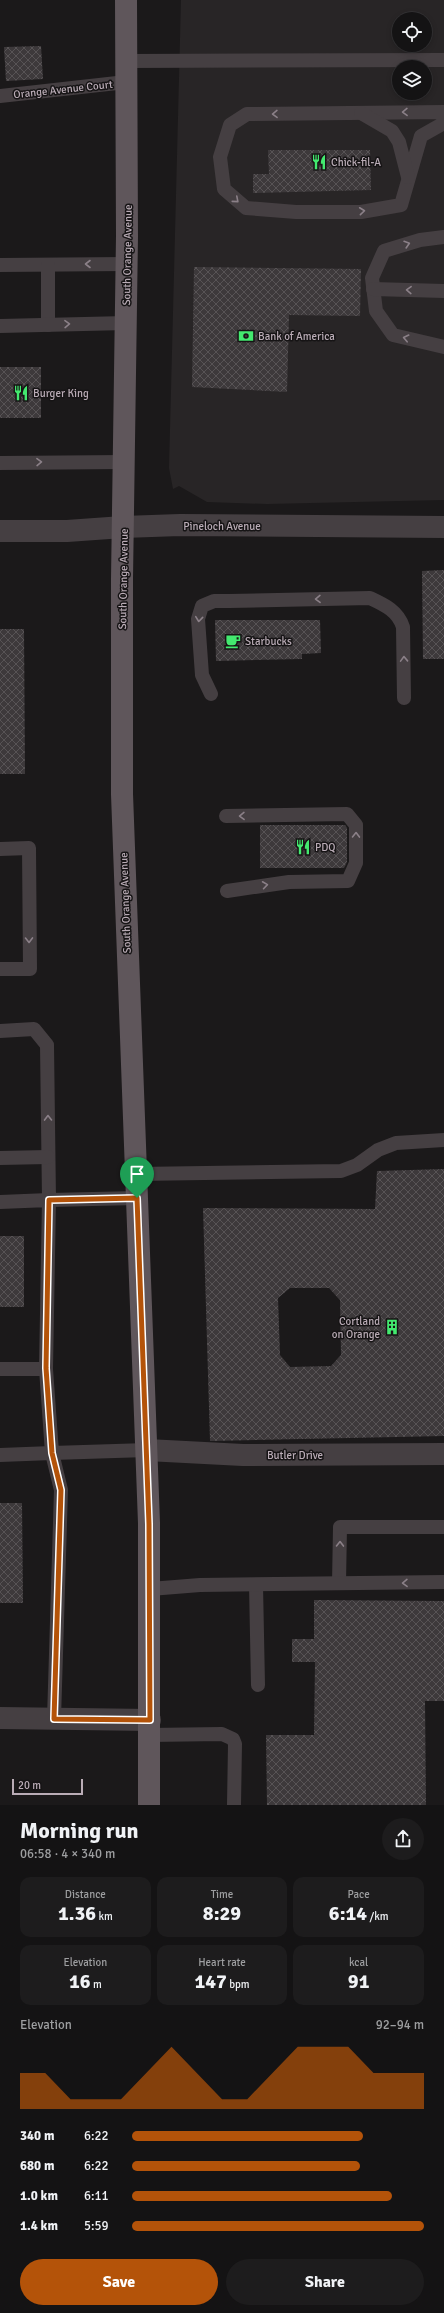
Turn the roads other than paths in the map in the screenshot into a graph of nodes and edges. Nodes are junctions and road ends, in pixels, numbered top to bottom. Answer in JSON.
{"nodes":[{"id":1,"x":126,"y":0,"type":"edge"},
{"id":2,"x":444,"y":60,"type":"edge"},
{"id":3,"x":126,"y":72,"type":"junction"},
{"id":4,"x":0,"y":96,"type":"edge"},
{"id":5,"x":361,"y":112,"type":"junction"},
{"id":6,"x":444,"y":112,"type":"edge"},
{"id":7,"x":444,"y":123,"type":"edge"},
{"id":8,"x":409,"y":180,"type":"junction"},
{"id":9,"x":444,"y":237,"type":"edge"},
{"id":10,"x":127,"y":264,"type":"junction"},
{"id":11,"x":0,"y":265,"type":"edge"},
{"id":12,"x":48,"y":265,"type":"junction"},
{"id":13,"x":373,"y":289,"type":"junction"},
{"id":14,"x":444,"y":291,"type":"edge"},
{"id":15,"x":126,"y":324,"type":"junction"},
{"id":16,"x":48,"y":325,"type":"junction"},
{"id":17,"x":0,"y":326,"type":"edge"},
{"id":18,"x":444,"y":347,"type":"edge"},
{"id":19,"x":124,"y":462,"type":"junction"},
{"id":20,"x":0,"y":463,"type":"edge"},
{"id":21,"x":123,"y":527,"type":"junction"},
{"id":22,"x":444,"y":527,"type":"edge"},
{"id":23,"x":0,"y":531,"type":"edge"},
{"id":24,"x":211,"y":694,"type":"dead end"},
{"id":25,"x":404,"y":698,"type":"dead end"},
{"id":26,"x":226,"y":816,"type":"dead end"},
{"id":27,"x":0,"y":849,"type":"edge"},
{"id":28,"x":227,"y":890,"type":"dead end"},
{"id":29,"x":0,"y":969,"type":"edge"},
{"id":30,"x":0,"y":1030,"type":"edge"},
{"id":31,"x":444,"y":1140,"type":"edge"},
{"id":32,"x":48,"y":1157,"type":"junction"},
{"id":33,"x":0,"y":1158,"type":"edge"},
{"id":34,"x":136,"y":1174,"type":"junction"},
{"id":35,"x":137,"y":1198,"type":"junction"},
{"id":36,"x":49,"y":1200,"type":"junction"},
{"id":37,"x":0,"y":1202,"type":"edge"},
{"id":38,"x":46,"y":1368,"type":"junction"},
{"id":39,"x":0,"y":1369,"type":"edge"},
{"id":40,"x":147,"y":1450,"type":"junction"},
{"id":41,"x":52,"y":1453,"type":"junction"},
{"id":42,"x":444,"y":1454,"type":"edge"},
{"id":43,"x":0,"y":1455,"type":"edge"},
{"id":44,"x":444,"y":1527,"type":"edge"},
{"id":45,"x":444,"y":1582,"type":"edge"},
{"id":46,"x":339,"y":1583,"type":"junction"},
{"id":47,"x":256,"y":1585,"type":"junction"},
{"id":48,"x":150,"y":1589,"type":"junction"},
{"id":49,"x":258,"y":1685,"type":"dead end"},
{"id":50,"x":0,"y":1718,"type":"edge"},
{"id":51,"x":54,"y":1719,"type":"junction"},
{"id":52,"x":150,"y":1728,"type":"junction"},
{"id":53,"x":149,"y":1805,"type":"edge"},
{"id":54,"x":234,"y":1805,"type":"edge"}],
"edges":[{"from":1,"to":3,"type":"main road","name":"South Orange Avenue"},
{"from":2,"to":3,"type":"lane","name":"Orange Avenue Court"},
{"from":3,"to":4,"type":"lane","name":"Orange Avenue Court"},
{"from":3,"to":10,"type":"main road","name":"South Orange Avenue"},
{"from":6,"to":5,"type":"lane","one_way":true},
{"from":5,"to":8,"type":"lane"},
{"from":5,"to":8,"type":"lane","one_way":true},
{"from":7,"to":8,"type":"lane"},
{"from":13,"to":9,"type":"lane","one_way":true},
{"from":10,"to":12,"type":"lane","one_way":true},
{"from":10,"to":15,"type":"main road","name":"South Orange Avenue"},
{"from":11,"to":12,"type":"lane"},
{"from":12,"to":16,"type":"lane"},
{"from":14,"to":13,"type":"lane","one_way":true},
{"from":18,"to":13,"type":"lane","one_way":true},
{"from":16,"to":15,"type":"lane","one_way":true},
{"from":15,"to":19,"type":"main road","name":"South Orange Avenue"},
{"from":16,"to":17,"type":"lane"},
{"from":20,"to":19,"type":"lane","one_way":true},
{"from":19,"to":21,"type":"main road","name":"South Orange Avenue"},
{"from":21,"to":22,"type":"street","name":"Pineloch Avenue"},
{"from":21,"to":23,"type":"street","name":"Pineloch Avenue"},
{"from":21,"to":34,"type":"main road","name":"South Orange Avenue"},
{"from":25,"to":24,"type":"lane","one_way":true},
{"from":28,"to":26,"type":"lane","one_way":true},
{"from":27,"to":29,"type":"lane","one_way":true},
{"from":32,"to":30,"type":"lane","one_way":true},
{"from":31,"to":34,"type":"lane"},
{"from":32,"to":33,"type":"lane"},
{"from":32,"to":36,"type":"lane"},
{"from":34,"to":35,"type":"main road","name":"South Orange Avenue"},
{"from":35,"to":36,"type":"lane"},
{"from":35,"to":40,"type":"main road","name":"South Orange Avenue"},
{"from":36,"to":37,"type":"lane"},
{"from":36,"to":38,"type":"lane"},
{"from":38,"to":39,"type":"lane"},
{"from":38,"to":41,"type":"lane"},
{"from":40,"to":41,"type":"lane"},
{"from":40,"to":42,"type":"street","name":"Butler Drive"},
{"from":40,"to":48,"type":"main road","name":"South Orange Avenue"},
{"from":41,"to":43,"type":"lane"},
{"from":41,"to":51,"type":"lane"},
{"from":46,"to":44,"type":"lane","one_way":true},
{"from":45,"to":46,"type":"lane","one_way":true},
{"from":46,"to":47,"type":"lane"},
{"from":47,"to":48,"type":"lane"},
{"from":47,"to":49,"type":"lane"},
{"from":48,"to":52,"type":"main road","name":"South Orange Avenue"},
{"from":50,"to":51,"type":"street"},
{"from":51,"to":52,"type":"street"},
{"from":52,"to":53,"type":"main road","name":"South Orange Avenue"},
{"from":52,"to":54,"type":"lane"}]}
